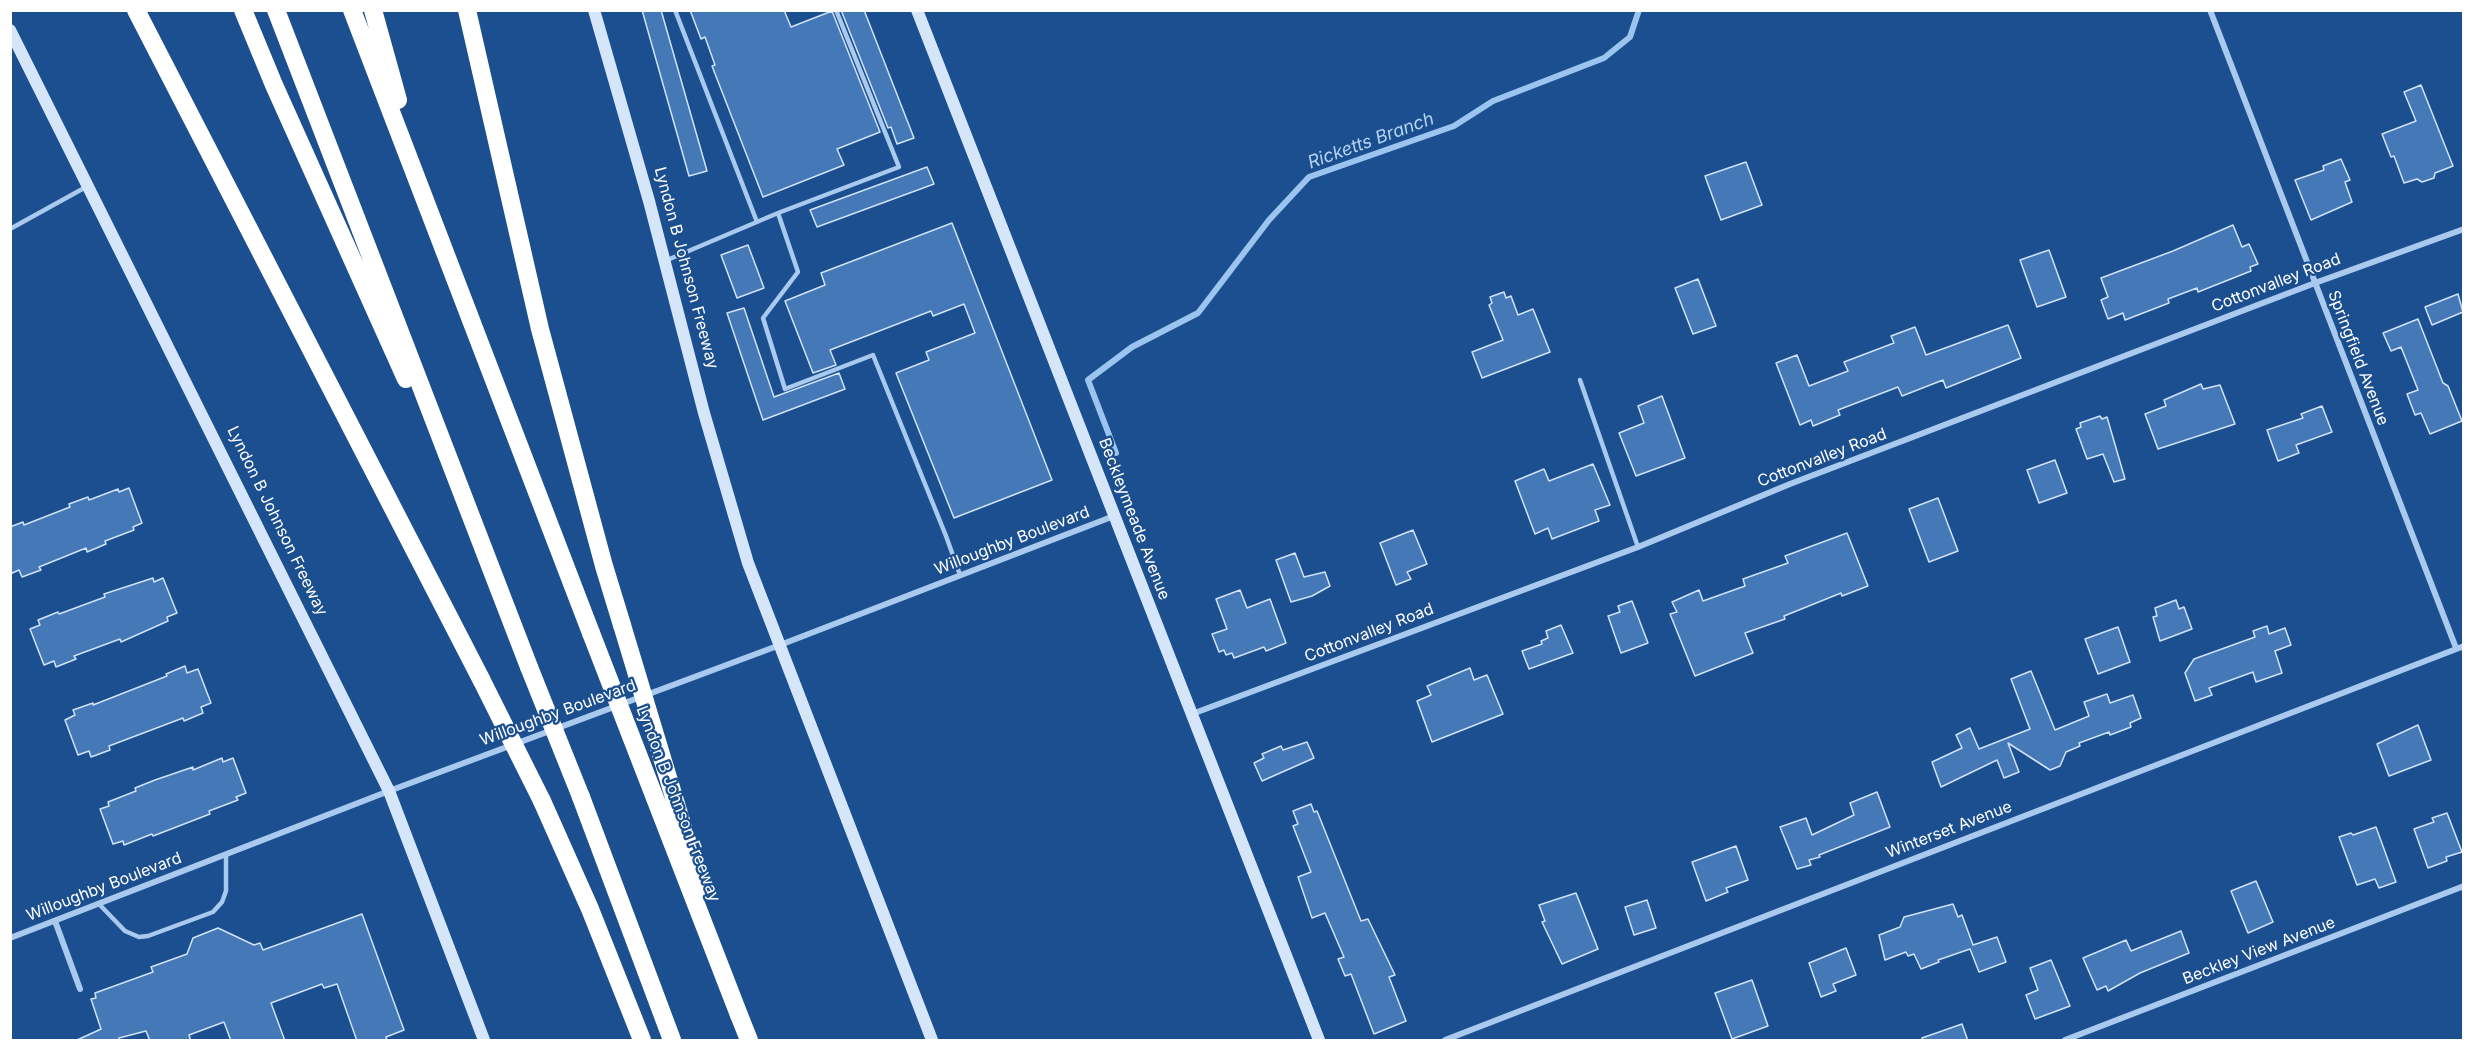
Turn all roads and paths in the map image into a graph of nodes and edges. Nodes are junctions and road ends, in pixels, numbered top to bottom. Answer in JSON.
{"nodes":[{"id":1,"x":136,"y":10,"type":"edge"},
{"id":2,"x":243,"y":10,"type":"edge"},
{"id":3,"x":276,"y":10,"type":"edge"},
{"id":4,"x":352,"y":10,"type":"edge"},
{"id":5,"x":373,"y":10,"type":"edge"},
{"id":6,"x":467,"y":10,"type":"edge"},
{"id":7,"x":594,"y":10,"type":"edge"},
{"id":8,"x":675,"y":10,"type":"edge"},
{"id":9,"x":836,"y":10,"type":"edge"},
{"id":10,"x":917,"y":10,"type":"edge"},
{"id":11,"x":2210,"y":10,"type":"edge"},
{"id":12,"x":10,"y":30,"type":"edge"},
{"id":13,"x":88,"y":186,"type":"junction"},
{"id":14,"x":426,"y":202,"type":"junction"},
{"id":15,"x":778,"y":213,"type":"junction"},
{"id":16,"x":757,"y":222,"type":"junction"},
{"id":17,"x":10,"y":229,"type":"edge"},
{"id":18,"x":2463,"y":229,"type":"edge"},
{"id":19,"x":665,"y":261,"type":"junction"},
{"id":20,"x":2315,"y":283,"type":"junction"},
{"id":21,"x":1580,"y":380,"type":"dead end"},
{"id":22,"x":1115,"y":515,"type":"junction"},
{"id":23,"x":1638,"y":547,"type":"junction"},
{"id":24,"x":491,"y":570,"type":"junction"},
{"id":25,"x":960,"y":575,"type":"junction"},
{"id":26,"x":780,"y":645,"type":"junction"},
{"id":27,"x":2463,"y":646,"type":"edge"},
{"id":28,"x":2456,"y":648,"type":"junction"},
{"id":29,"x":1192,"y":714,"type":"junction"},
{"id":30,"x":389,"y":791,"type":"junction"},
{"id":31,"x":226,"y":854,"type":"junction"},
{"id":32,"x":2463,"y":886,"type":"edge"},
{"id":33,"x":99,"y":904,"type":"junction"},
{"id":34,"x":55,"y":921,"type":"junction"},
{"id":35,"x":10,"y":938,"type":"edge"},
{"id":36,"x":80,"y":989,"type":"dead end"},
{"id":37,"x":739,"y":1015,"type":"junction"},
{"id":38,"x":484,"y":1041,"type":"edge"},
{"id":39,"x":642,"y":1041,"type":"edge"},
{"id":40,"x":672,"y":1041,"type":"edge"},
{"id":41,"x":749,"y":1041,"type":"edge"},
{"id":42,"x":932,"y":1041,"type":"edge"},
{"id":43,"x":1319,"y":1041,"type":"edge"},
{"id":44,"x":1445,"y":1041,"type":"edge"},
{"id":45,"x":2065,"y":1041,"type":"edge"}],
"edges":[{"from":1,"to":39,"type":"highway","bridge":true},
{"from":2,"to":24,"type":"highway"},
{"from":3,"to":24,"type":"highway"},
{"from":4,"to":14,"type":"highway","name":"Lyndon B Johnson Freeway"},
{"from":5,"to":14,"type":"highway"},
{"from":6,"to":37,"type":"highway","bridge":true},
{"from":7,"to":19,"type":"main road","name":"Lyndon B Johnson Freeway"},
{"from":8,"to":16,"type":"lane"},
{"from":9,"to":15,"type":"lane"},
{"from":10,"to":22,"type":"main road","name":"Beckleymeade Avenue"},
{"from":11,"to":20,"type":"street","name":"Springfield Avenue"},
{"from":12,"to":13,"type":"main road","name":"Lyndon B Johnson Freeway"},
{"from":13,"to":17,"type":"lane"},
{"from":13,"to":30,"type":"main road","name":"Lyndon B Johnson Freeway"},
{"from":14,"to":37,"type":"highway","name":"Lyndon B Johnson Freeway","bridge":true},
{"from":15,"to":16,"type":"lane"},
{"from":15,"to":25,"type":"lane"},
{"from":16,"to":19,"type":"lane"},
{"from":18,"to":20,"type":"street","name":"Cottonvalley Road"},
{"from":19,"to":26,"type":"main road","name":"Lyndon B Johnson Freeway"},
{"from":20,"to":23,"type":"street","name":"Cottonvalley Road"},
{"from":20,"to":28,"type":"street","name":"Springfield Avenue"},
{"from":21,"to":23,"type":"lane"},
{"from":22,"to":25,"type":"street","name":"Willoughby Boulevard"},
{"from":22,"to":29,"type":"main road","name":"Beckleymeade Avenue"},
{"from":23,"to":29,"type":"street","name":"Cottonvalley Road"},
{"from":24,"to":40,"type":"highway","bridge":true},
{"from":25,"to":26,"type":"street","name":"Willoughby Boulevard"},
{"from":26,"to":30,"type":"street","name":"Willoughby Boulevard"},
{"from":26,"to":42,"type":"main road","name":"Lyndon B Johnson Freeway"},
{"from":27,"to":28,"type":"street","name":"Winterset Avenue"},
{"from":28,"to":44,"type":"street","name":"Winterset Avenue"},
{"from":29,"to":43,"type":"main road","name":"Beckleymeade Avenue"},
{"from":30,"to":31,"type":"street","name":"Willoughby Boulevard"},
{"from":30,"to":38,"type":"main road","name":"Lyndon B Johnson Freeway"},
{"from":31,"to":33,"type":"street","name":"Willoughby Boulevard"},
{"from":31,"to":33,"type":"lane"},
{"from":32,"to":45,"type":"street","name":"Beckley View Avenue"},
{"from":33,"to":34,"type":"street","name":"Willoughby Boulevard"},
{"from":34,"to":35,"type":"street","name":"Willoughby Boulevard"},
{"from":34,"to":36,"type":"street"},
{"from":37,"to":41,"type":"highway","name":"Lyndon B Johnson Freeway"}]}
